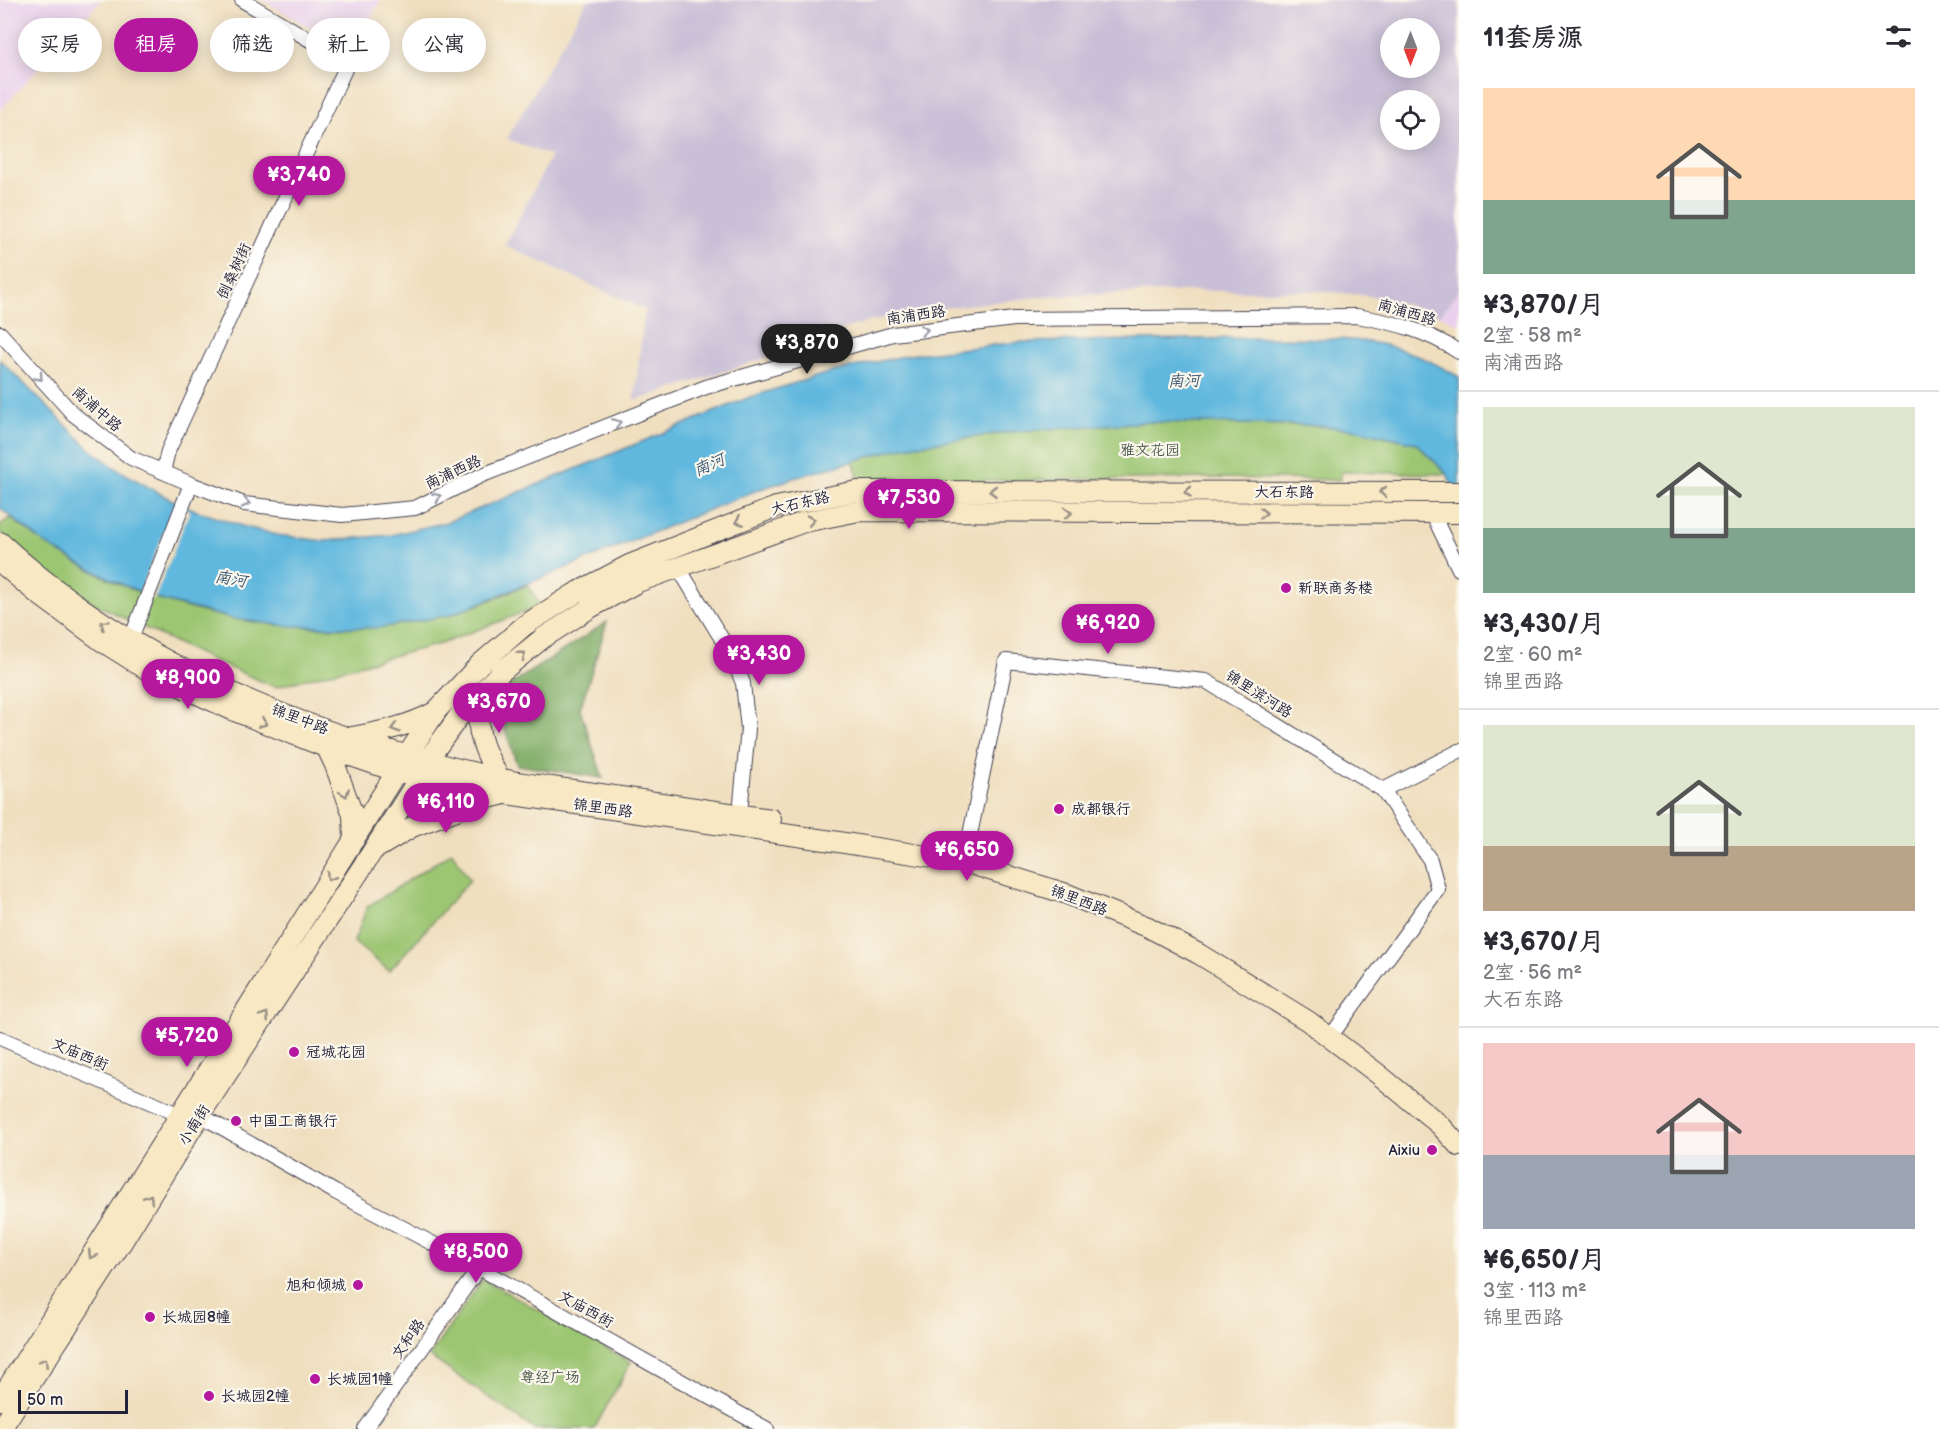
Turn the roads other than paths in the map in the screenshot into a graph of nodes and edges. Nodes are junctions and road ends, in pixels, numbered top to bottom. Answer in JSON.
{"nodes":[{"id":1,"x":242,"y":0,"type":"edge"},
{"id":2,"x":0,"y":333,"type":"edge"},
{"id":3,"x":1459,"y":352,"type":"edge"},
{"id":4,"x":163,"y":472,"type":"junction"},
{"id":5,"x":190,"y":484,"type":"junction"},
{"id":6,"x":1450,"y":492,"type":"edge"},
{"id":7,"x":1432,"y":513,"type":"junction"},
{"id":8,"x":1456,"y":513,"type":"edge"},
{"id":9,"x":0,"y":542,"type":"edge"},
{"id":10,"x":0,"y":562,"type":"edge"},
{"id":11,"x":678,"y":567,"type":"junction"},
{"id":12,"x":1459,"y":569,"type":"edge"},
{"id":13,"x":130,"y":641,"type":"junction"},
{"id":14,"x":480,"y":693,"type":"junction"},
{"id":15,"x":437,"y":711,"type":"junction"},
{"id":16,"x":350,"y":737,"type":"junction"},
{"id":17,"x":327,"y":748,"type":"junction"},
{"id":18,"x":1459,"y":751,"type":"edge"},
{"id":19,"x":402,"y":764,"type":"junction"},
{"id":20,"x":424,"y":769,"type":"junction"},
{"id":21,"x":503,"y":786,"type":"junction"},
{"id":22,"x":1383,"y":790,"type":"junction"},
{"id":23,"x":739,"y":821,"type":"junction"},
{"id":24,"x":354,"y":840,"type":"junction"},
{"id":25,"x":375,"y":849,"type":"junction"},
{"id":26,"x":967,"y":849,"type":"junction"},
{"id":27,"x":1336,"y":1029,"type":"junction"},
{"id":28,"x":0,"y":1038,"type":"edge"},
{"id":29,"x":180,"y":1114,"type":"junction"},
{"id":30,"x":200,"y":1114,"type":"junction"},
{"id":31,"x":1459,"y":1126,"type":"edge"},
{"id":32,"x":1459,"y":1146,"type":"edge"},
{"id":33,"x":479,"y":1268,"type":"junction"},
{"id":34,"x":0,"y":1400,"type":"edge"},
{"id":35,"x":1,"y":1429,"type":"edge"},
{"id":36,"x":365,"y":1429,"type":"edge"},
{"id":37,"x":767,"y":1429,"type":"edge"}],
"edges":[{"from":1,"to":4,"type":"street","name":"倒桑树街"},
{"from":2,"to":4,"type":"street","name":"南浦中路","one_way":true},
{"from":5,"to":3,"type":"street","name":"南浦西路","one_way":true},
{"from":4,"to":5,"type":"street","name":"南浦中路"},
{"from":5,"to":13,"type":"street"},
{"from":6,"to":15,"type":"main road","name":"大石东路","one_way":true},
{"from":7,"to":8,"type":"main road","name":"大石东路"},
{"from":11,"to":7,"type":"main road","name":"大石东路","one_way":true},
{"from":7,"to":12,"type":"street"},
{"from":13,"to":9,"type":"main road","name":"锦里中路","one_way":true},
{"from":10,"to":17,"type":"main road","name":"锦里中路","one_way":true},
{"from":14,"to":11,"type":"main road","name":"大石东路","one_way":true},
{"from":11,"to":23,"type":"street"},
{"from":13,"to":16,"type":"main road","name":"锦里中路"},
{"from":14,"to":20,"type":"main road","name":"大石东路"},
{"from":14,"to":21,"type":"main road"},
{"from":15,"to":16,"type":"main road","one_way":true},
{"from":15,"to":19,"type":"main road","name":"大石东路"},
{"from":16,"to":19,"type":"main road","name":"锦里中路"},
{"from":17,"to":19,"type":"main road","name":"锦里中路"},
{"from":17,"to":24,"type":"main road","one_way":true},
{"from":18,"to":22,"type":"street"},
{"from":19,"to":20,"type":"main road","name":"锦里中路"},
{"from":19,"to":24,"type":"main road","name":"小南街"},
{"from":20,"to":21,"type":"main road","name":"锦里西路"},
{"from":20,"to":25,"type":"main road","name":"小南街"},
{"from":21,"to":23,"type":"main road","name":"锦里西路"},
{"from":21,"to":25,"type":"main road"},
{"from":22,"to":26,"type":"street","name":"锦里滨河路"},
{"from":22,"to":27,"type":"street"},
{"from":23,"to":26,"type":"main road","name":"锦里西路"},
{"from":23,"to":32,"type":"main road","name":"锦里西路"},
{"from":24,"to":29,"type":"main road","name":"小南街","one_way":true},
{"from":30,"to":25,"type":"main road","name":"小南街","one_way":true},
{"from":26,"to":27,"type":"main road","name":"锦里西路"},
{"from":27,"to":31,"type":"main road","name":"锦里西路"},
{"from":28,"to":29,"type":"street","name":"文庙西街"},
{"from":29,"to":34,"type":"main road","name":"小南街","one_way":true},
{"from":30,"to":33,"type":"street","name":"文庙西街"},
{"from":35,"to":30,"type":"main road","name":"小南街","one_way":true},
{"from":33,"to":36,"type":"street","name":"文和路"},
{"from":33,"to":37,"type":"street","name":"文庙西街"}]}
